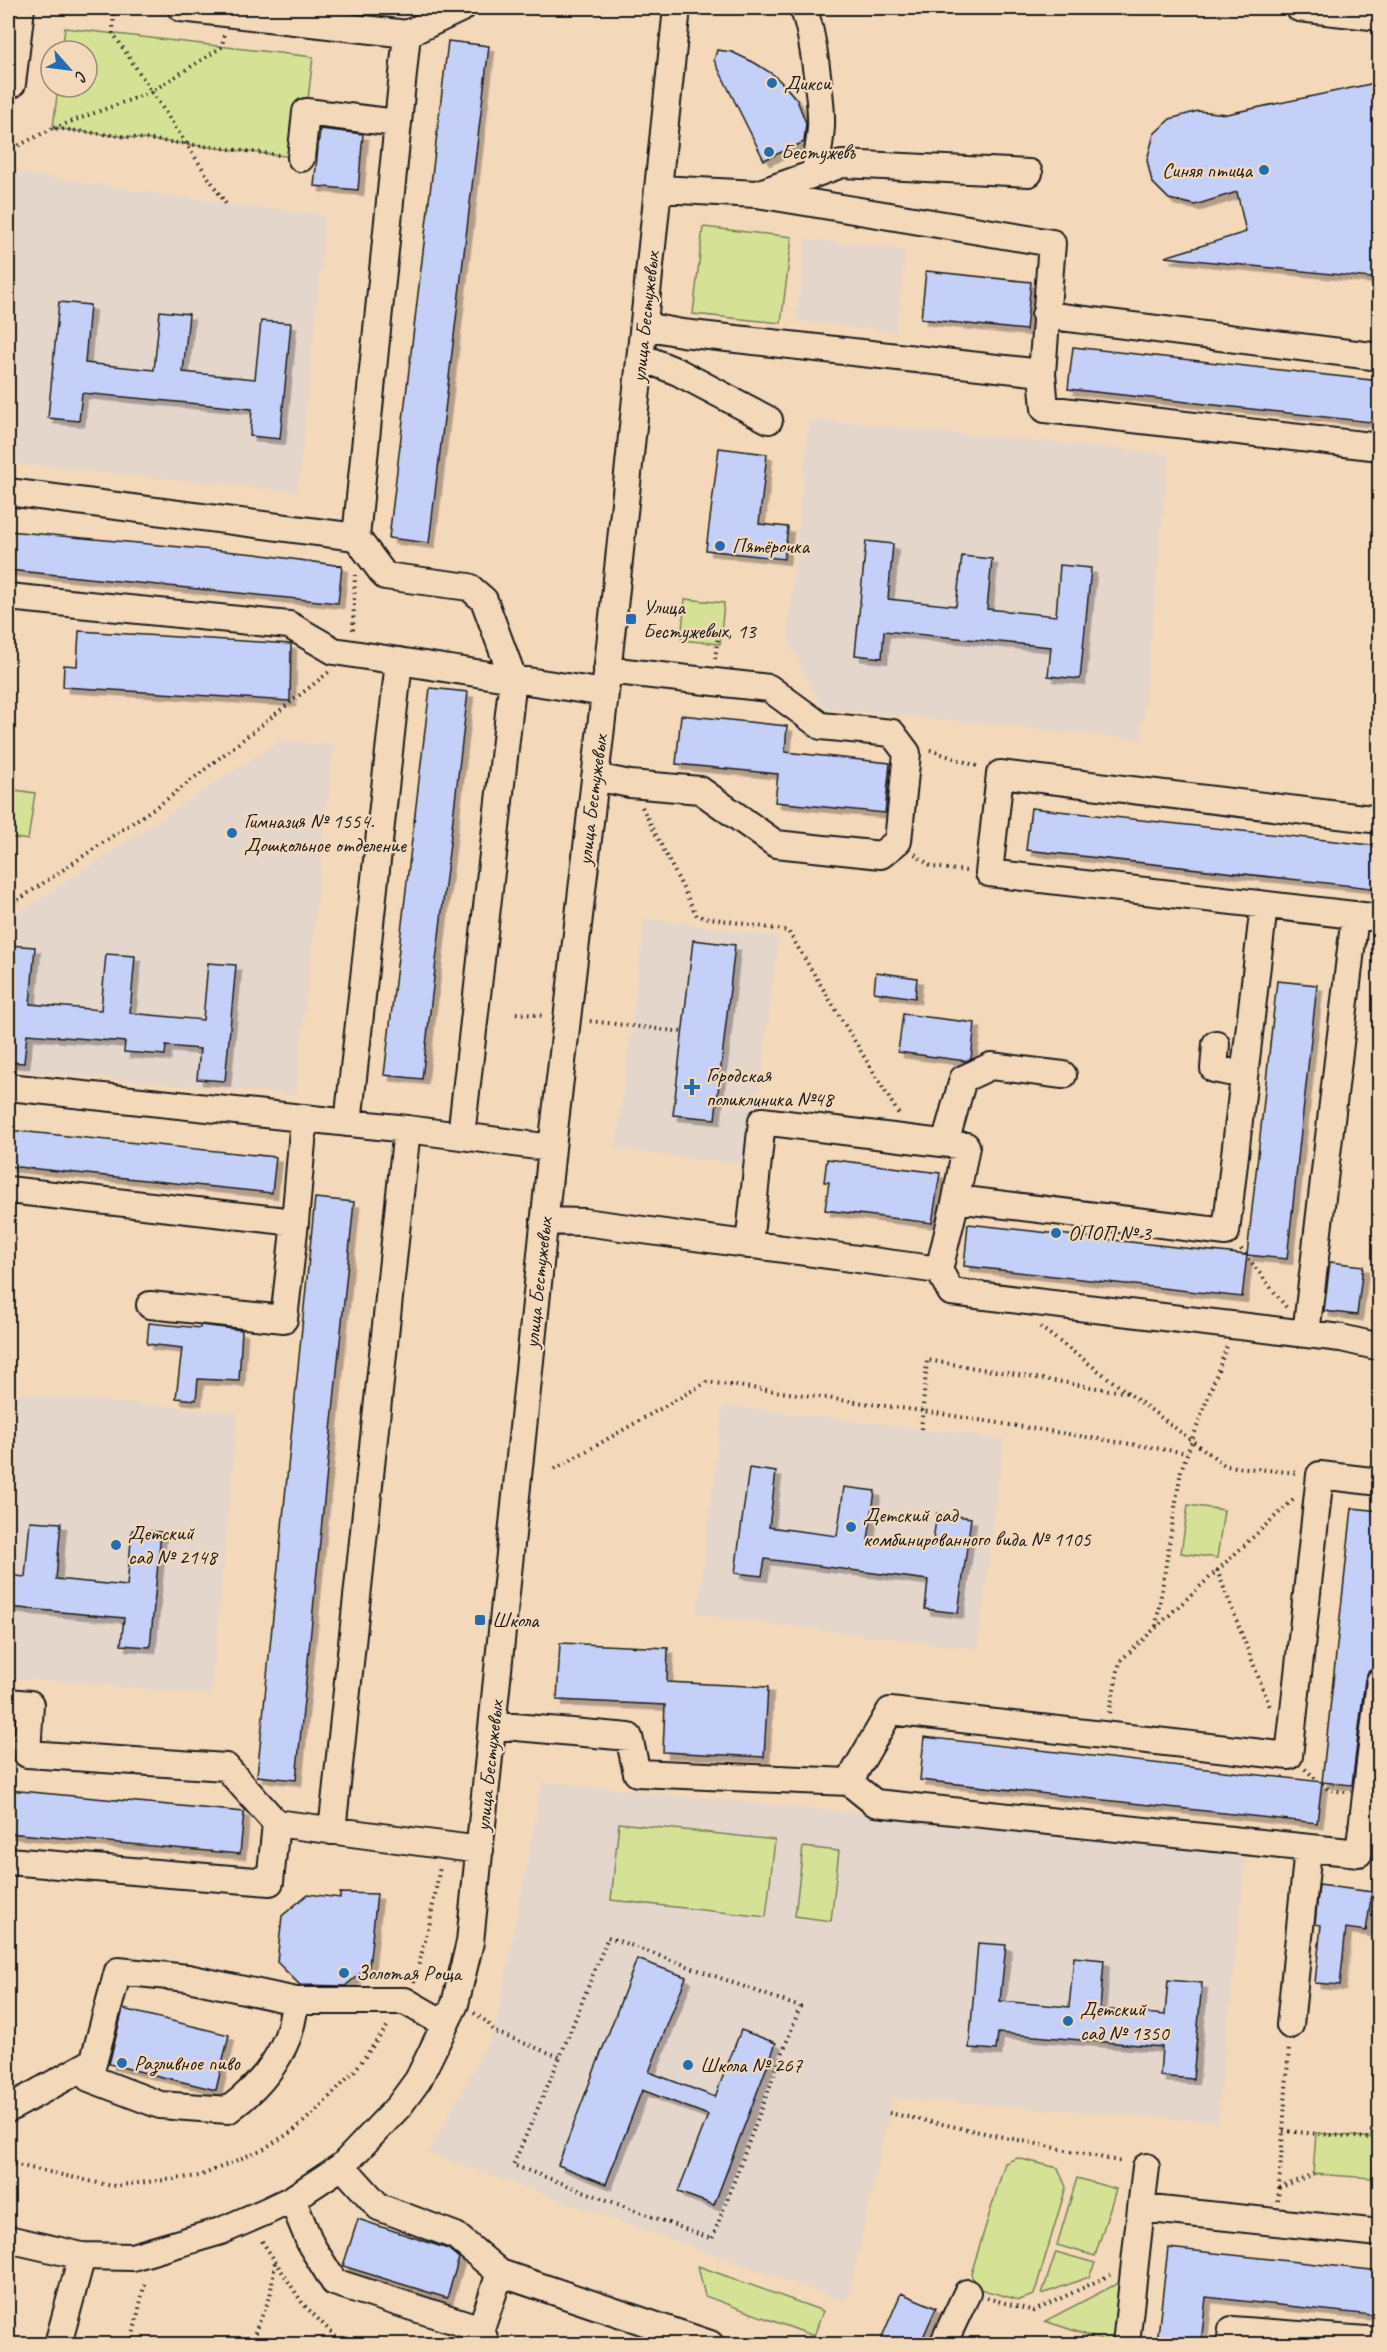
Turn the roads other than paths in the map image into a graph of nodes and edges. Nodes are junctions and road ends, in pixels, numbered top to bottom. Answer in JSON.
{"nodes":[{"id":1,"x":181,"y":8,"type":"edge"},
{"id":2,"x":462,"y":8,"type":"edge"},
{"id":3,"x":677,"y":8,"type":"edge"},
{"id":4,"x":802,"y":8,"type":"edge"},
{"id":5,"x":1299,"y":8,"type":"edge"},
{"id":6,"x":1380,"y":17,"type":"edge"},
{"id":7,"x":16,"y":22,"type":"edge"},
{"id":8,"x":407,"y":34,"type":"junction"},
{"id":9,"x":8,"y":84,"type":"edge"},
{"id":10,"x":397,"y":123,"type":"junction"},
{"id":11,"x":301,"y":158,"type":"road end"},
{"id":12,"x":815,"y":173,"type":"junction"},
{"id":13,"x":1029,"y":173,"type":"dead end"},
{"id":14,"x":659,"y":189,"type":"junction"},
{"id":15,"x":757,"y":194,"type":"junction"},
{"id":16,"x":1045,"y":315,"type":"junction"},
{"id":17,"x":644,"y":326,"type":"junction"},
{"id":18,"x":640,"y":357,"type":"junction"},
{"id":19,"x":1380,"y":357,"type":"edge"},
{"id":20,"x":1042,"y":373,"type":"junction"},
{"id":21,"x":769,"y":420,"type":"dead end"},
{"id":22,"x":1380,"y":447,"type":"edge"},
{"id":23,"x":8,"y":492,"type":"edge"},
{"id":24,"x":357,"y":537,"type":"junction"},
{"id":25,"x":8,"y":597,"type":"edge"},
{"id":26,"x":399,"y":661,"type":"junction"},
{"id":27,"x":513,"y":678,"type":"junction"},
{"id":28,"x":606,"y":681,"type":"junction"},
{"id":29,"x":595,"y":777,"type":"junction"},
{"id":30,"x":1380,"y":820,"type":"edge"},
{"id":31,"x":1264,"y":905,"type":"junction"},
{"id":32,"x":1367,"y":917,"type":"edge"},
{"id":33,"x":1216,"y":1044,"type":"dead end"},
{"id":34,"x":1063,"y":1075,"type":"dead end"},
{"id":35,"x":1244,"y":1075,"type":"junction"},
{"id":36,"x":8,"y":1087,"type":"edge"},
{"id":37,"x":304,"y":1119,"type":"junction"},
{"id":38,"x":348,"y":1123,"type":"junction"},
{"id":39,"x":407,"y":1129,"type":"junction"},
{"id":40,"x":461,"y":1136,"type":"junction"},
{"id":41,"x":945,"y":1143,"type":"junction"},
{"id":42,"x":552,"y":1148,"type":"junction"},
{"id":43,"x":8,"y":1190,"type":"edge"},
{"id":44,"x":957,"y":1199,"type":"junction"},
{"id":45,"x":544,"y":1221,"type":"junction"},
{"id":46,"x":295,"y":1222,"type":"junction"},
{"id":47,"x":749,"y":1245,"type":"junction"},
{"id":48,"x":939,"y":1270,"type":"junction"},
{"id":49,"x":150,"y":1305,"type":"dead end"},
{"id":50,"x":1306,"y":1334,"type":"junction"},
{"id":51,"x":1380,"y":1347,"type":"edge"},
{"id":52,"x":1380,"y":1482,"type":"edge"},
{"id":53,"x":1380,"y":1681,"type":"edge"},
{"id":54,"x":8,"y":1702,"type":"edge"},
{"id":55,"x":493,"y":1725,"type":"junction"},
{"id":56,"x":849,"y":1782,"type":"junction"},
{"id":57,"x":276,"y":1823,"type":"junction"},
{"id":58,"x":332,"y":1831,"type":"junction"},
{"id":59,"x":1308,"y":1849,"type":"junction"},
{"id":60,"x":480,"y":1850,"type":"junction"},
{"id":61,"x":8,"y":1861,"type":"edge"},
{"id":62,"x":296,"y":2001,"type":"junction"},
{"id":63,"x":445,"y":2024,"type":"junction"},
{"id":64,"x":1290,"y":2025,"type":"road end"},
{"id":65,"x":93,"y":2062,"type":"junction"},
{"id":66,"x":8,"y":2109,"type":"edge"},
{"id":67,"x":342,"y":2166,"type":"junction"},
{"id":68,"x":1146,"y":2167,"type":"road end"},
{"id":69,"x":292,"y":2199,"type":"junction"},
{"id":70,"x":1141,"y":2208,"type":"junction"},
{"id":71,"x":1380,"y":2233,"type":"edge"},
{"id":72,"x":8,"y":2239,"type":"edge"},
{"id":73,"x":82,"y":2256,"type":"junction"},
{"id":74,"x":500,"y":2273,"type":"junction"},
{"id":75,"x":967,"y":2293,"type":"road end"},
{"id":76,"x":483,"y":2337,"type":"edge"},
{"id":77,"x":1380,"y":2341,"type":"edge"},
{"id":78,"x":58,"y":2344,"type":"edge"},
{"id":79,"x":710,"y":2344,"type":"edge"},
{"id":80,"x":943,"y":2344,"type":"edge"},
{"id":81,"x":1126,"y":2344,"type":"edge"},
{"id":82,"x":1230,"y":2344,"type":"edge"}],
"edges":[{"from":1,"to":8,"type":"street"},
{"from":2,"to":8,"type":"street"},
{"from":3,"to":14,"type":"street","name":"улица Бестужевых"},
{"from":4,"to":12,"type":"street"},
{"from":5,"to":6,"type":"street"},
{"from":7,"to":9,"type":"street"},
{"from":8,"to":10,"type":"street"},
{"from":10,"to":11,"type":"street"},
{"from":10,"to":24,"type":"street"},
{"from":12,"to":13,"type":"street"},
{"from":12,"to":15,"type":"street"},
{"from":14,"to":15,"type":"street"},
{"from":14,"to":17,"type":"street","name":"улица Бестужевых"},
{"from":15,"to":16,"type":"street"},
{"from":16,"to":19,"type":"street"},
{"from":16,"to":20,"type":"street"},
{"from":17,"to":18,"type":"street","name":"улица Бестужевых"},
{"from":17,"to":20,"type":"street"},
{"from":18,"to":21,"type":"street"},
{"from":18,"to":28,"type":"street","name":"улица Бестужевых"},
{"from":20,"to":22,"type":"street"},
{"from":23,"to":24,"type":"street"},
{"from":24,"to":27,"type":"street"},
{"from":25,"to":26,"type":"street"},
{"from":26,"to":27,"type":"street"},
{"from":26,"to":38,"type":"street"},
{"from":27,"to":28,"type":"street"},
{"from":27,"to":40,"type":"street"},
{"from":28,"to":29,"type":"street","name":"улица Бестужевых"},
{"from":28,"to":29,"type":"street"},
{"from":29,"to":42,"type":"street","name":"улица Бестужевых"},
{"from":30,"to":31,"type":"street"},
{"from":31,"to":32,"type":"street"},
{"from":31,"to":35,"type":"street"},
{"from":32,"to":50,"type":"street"},
{"from":33,"to":35,"type":"street"},
{"from":34,"to":41,"type":"street"},
{"from":35,"to":44,"type":"street"},
{"from":36,"to":37,"type":"street"},
{"from":37,"to":38,"type":"street"},
{"from":37,"to":46,"type":"street"},
{"from":38,"to":39,"type":"street"},
{"from":39,"to":40,"type":"street"},
{"from":39,"to":58,"type":"street"},
{"from":40,"to":42,"type":"street"},
{"from":41,"to":44,"type":"street"},
{"from":41,"to":47,"type":"street"},
{"from":42,"to":45,"type":"street","name":"улица Бестужевых"},
{"from":43,"to":46,"type":"street"},
{"from":44,"to":48,"type":"street"},
{"from":45,"to":47,"type":"street"},
{"from":45,"to":55,"type":"street","name":"улица Бестужевых"},
{"from":46,"to":49,"type":"street"},
{"from":47,"to":48,"type":"street"},
{"from":48,"to":50,"type":"street"},
{"from":50,"to":51,"type":"street"},
{"from":52,"to":56,"type":"street"},
{"from":53,"to":59,"type":"street"},
{"from":54,"to":57,"type":"street"},
{"from":55,"to":56,"type":"street"},
{"from":55,"to":60,"type":"street","name":"улица Бестужевых"},
{"from":56,"to":59,"type":"street"},
{"from":57,"to":58,"type":"street"},
{"from":57,"to":61,"type":"street"},
{"from":58,"to":60,"type":"street"},
{"from":59,"to":64,"type":"street"},
{"from":60,"to":63,"type":"street","name":"улица Бестужевых"},
{"from":62,"to":63,"type":"street"},
{"from":62,"to":65,"type":"street"},
{"from":62,"to":65,"type":"street"},
{"from":63,"to":67,"type":"street","name":"улица Бестужевых"},
{"from":65,"to":66,"type":"street"},
{"from":67,"to":69,"type":"street","name":"улица Бестужевых"},
{"from":67,"to":74,"type":"street"},
{"from":68,"to":70,"type":"street"},
{"from":69,"to":73,"type":"street","name":"улица Бестужевых"},
{"from":69,"to":76,"type":"street"},
{"from":70,"to":71,"type":"street"},
{"from":70,"to":81,"type":"street"},
{"from":72,"to":73,"type":"street","name":"улица Бестужевых"},
{"from":73,"to":78,"type":"street"},
{"from":74,"to":76,"type":"street"},
{"from":74,"to":79,"type":"street"},
{"from":75,"to":80,"type":"street"},
{"from":77,"to":82,"type":"street"}]}
